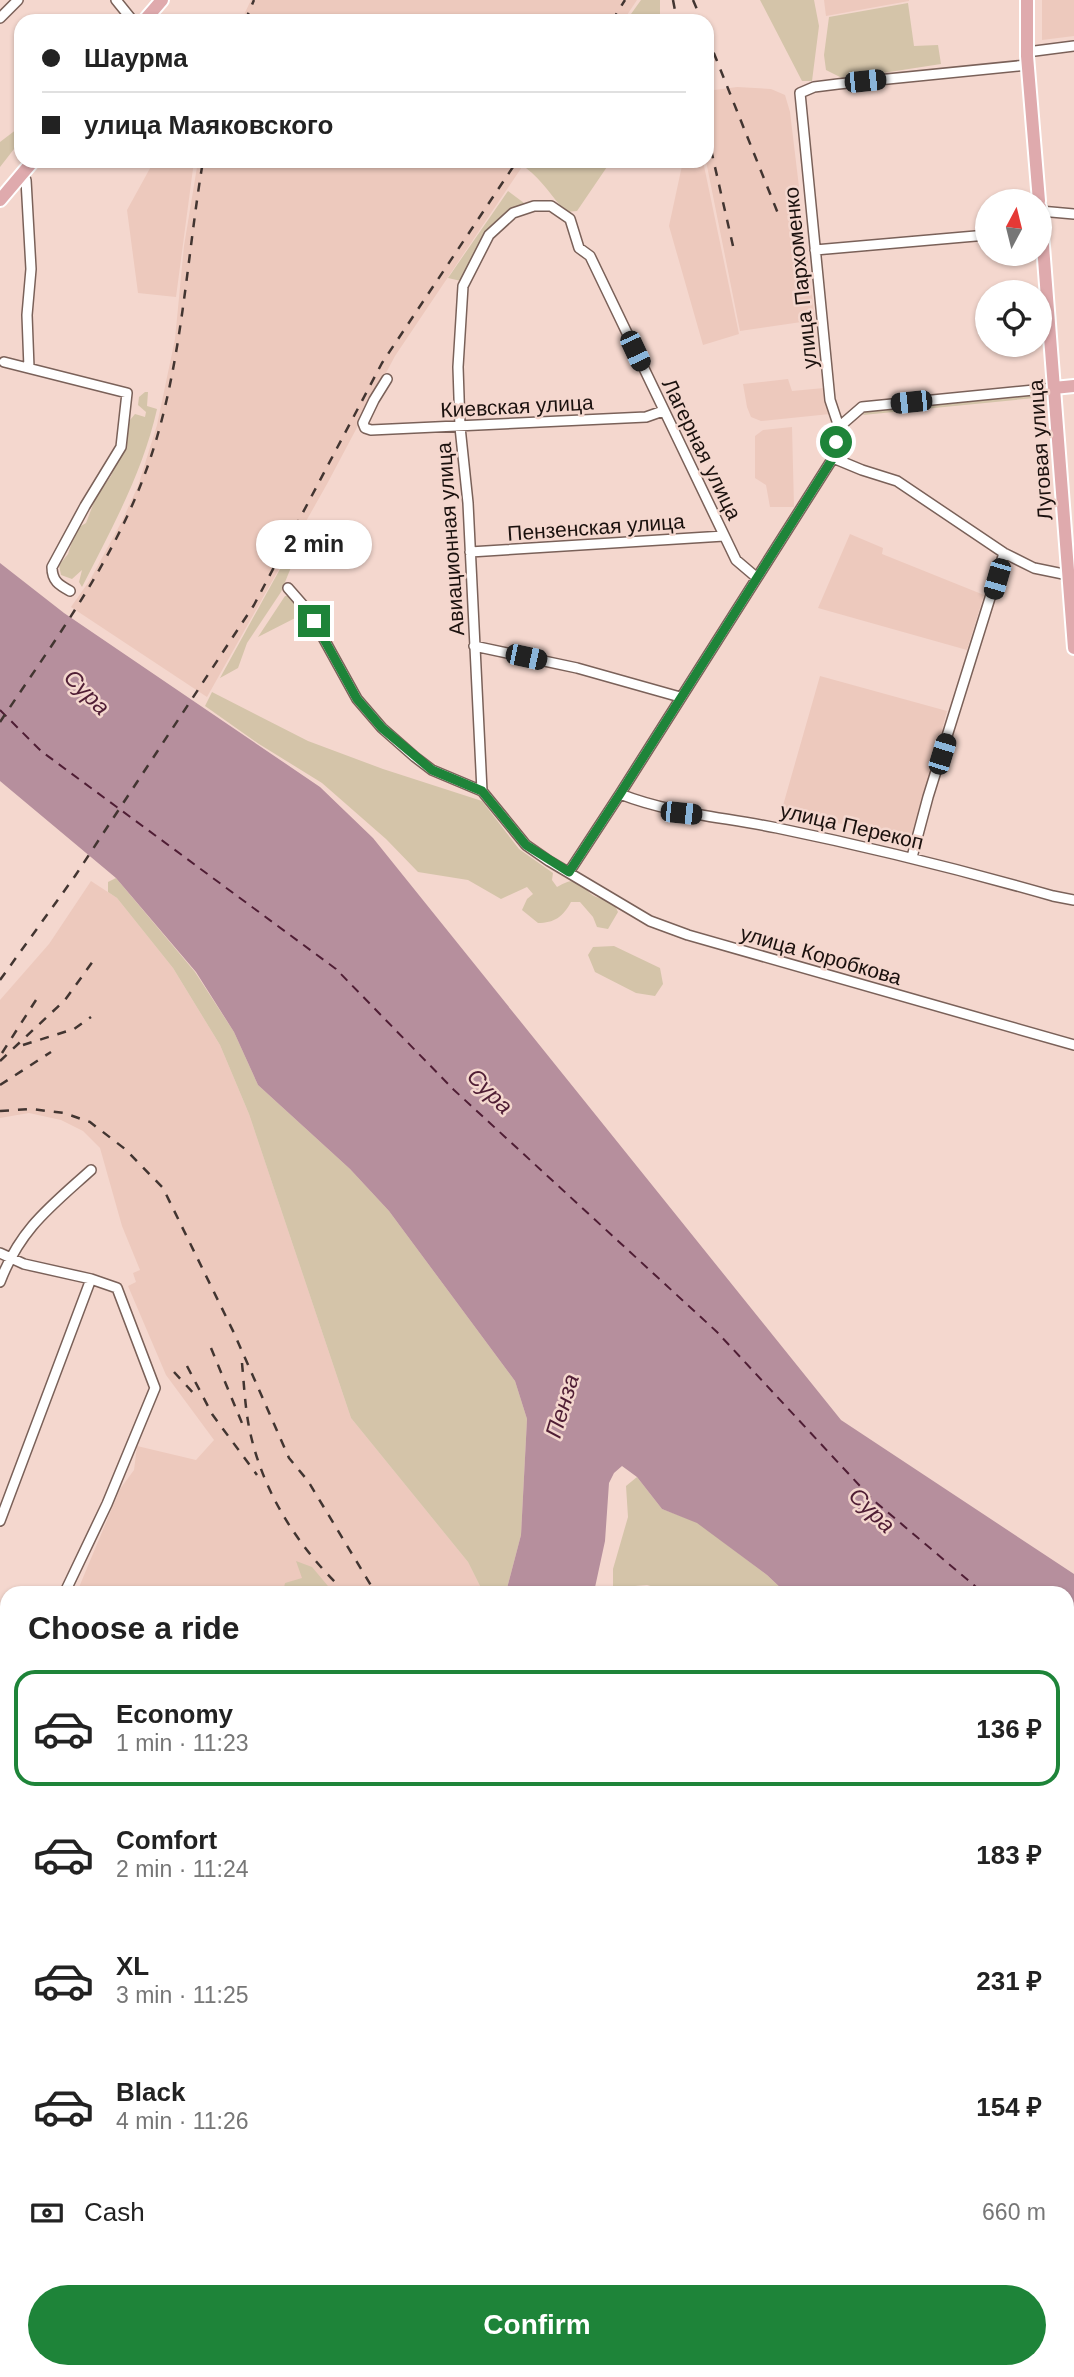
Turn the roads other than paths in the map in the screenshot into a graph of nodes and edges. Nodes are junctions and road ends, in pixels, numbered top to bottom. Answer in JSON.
{"nodes":[{"id":1,"x":18,"y":0,"type":"edge"},
{"id":2,"x":116,"y":0,"type":"edge"},
{"id":3,"x":162,"y":0,"type":"edge"},
{"id":4,"x":1027,"y":0,"type":"edge"},
{"id":5,"x":127,"y":14,"type":"edge"},
{"id":6,"x":150,"y":14,"type":"edge"},
{"id":7,"x":0,"y":18,"type":"edge"},
{"id":8,"x":1074,"y":46,"type":"edge"},
{"id":9,"x":1027,"y":51,"type":"junction"},
{"id":10,"x":1027,"y":65,"type":"junction"},
{"id":11,"x":27,"y":168,"type":"edge"},
{"id":12,"x":20,"y":176,"type":"junction"},
{"id":13,"x":1038,"y":189,"type":"edge"},
{"id":14,"x":0,"y":200,"type":"edge"},
{"id":15,"x":1052,"y":211,"type":"edge"},
{"id":16,"x":1074,"y":215,"type":"edge"},
{"id":17,"x":975,"y":236,"type":"edge"},
{"id":18,"x":815,"y":250,"type":"junction"},
{"id":19,"x":1043,"y":266,"type":"edge"},
{"id":20,"x":463,"y":286,"type":"joint"},
{"id":21,"x":4,"y":362,"type":"dead end"},
{"id":22,"x":29,"y":368,"type":"junction"},
{"id":23,"x":387,"y":379,"type":"dead end"},
{"id":24,"x":1074,"y":386,"type":"edge"},
{"id":25,"x":1054,"y":388,"type":"junction"},
{"id":26,"x":663,"y":411,"type":"junction"},
{"id":27,"x":460,"y":427,"type":"junction"},
{"id":28,"x":839,"y":427,"type":"junction"},
{"id":29,"x":833,"y":458,"type":"junction"},
{"id":30,"x":724,"y":537,"type":"junction"},
{"id":31,"x":470,"y":552,"type":"junction"},
{"id":32,"x":1004,"y":553,"type":"junction"},
{"id":33,"x":756,"y":577,"type":"junction"},
{"id":34,"x":1071,"y":577,"type":"edge"},
{"id":35,"x":288,"y":589,"type":"dead end"},
{"id":36,"x":70,"y":591,"type":"dead end"},
{"id":37,"x":474,"y":646,"type":"junction"},
{"id":38,"x":1074,"y":648,"type":"edge"},
{"id":39,"x":680,"y":697,"type":"junction"},
{"id":40,"x":482,"y":791,"type":"junction"},
{"id":41,"x":620,"y":794,"type":"junction"},
{"id":42,"x":912,"y":857,"type":"junction"},
{"id":43,"x":569,"y":872,"type":"junction"},
{"id":44,"x":1074,"y":900,"type":"edge"},
{"id":45,"x":1074,"y":1045,"type":"edge"},
{"id":46,"x":91,"y":1170,"type":"dead end"},
{"id":47,"x":5,"y":1255,"type":"edge"},
{"id":48,"x":90,"y":1279,"type":"junction"},
{"id":49,"x":0,"y":1282,"type":"edge"},
{"id":50,"x":0,"y":1521,"type":"edge"},
{"id":51,"x":68,"y":1586,"type":"edge"}],
"edges":[{"from":1,"to":7,"type":"street"},
{"from":2,"to":5,"type":"street"},
{"from":3,"to":6,"type":"main road"},
{"from":4,"to":9,"type":"main road"},
{"from":8,"to":9,"type":"street"},
{"from":9,"to":10,"type":"main road"},
{"from":10,"to":13,"type":"main road"},
{"from":10,"to":18,"type":"street","name":"улица Пархоменко"},
{"from":11,"to":12,"type":"main road"},
{"from":12,"to":14,"type":"main road"},
{"from":12,"to":22,"type":"street"},
{"from":15,"to":16,"type":"street"},
{"from":17,"to":18,"type":"street"},
{"from":18,"to":28,"type":"street","name":"улица Пархоменко"},
{"from":19,"to":25,"type":"main road","name":"Луговая улица"},
{"from":20,"to":26,"type":"street","name":"Лагерная улица"},
{"from":20,"to":27,"type":"street","name":"Авиационная улица"},
{"from":21,"to":22,"type":"street"},
{"from":22,"to":36,"type":"street"},
{"from":23,"to":27,"type":"street","name":"Киевская улица"},
{"from":24,"to":25,"type":"main road"},
{"from":25,"to":28,"type":"street"},
{"from":25,"to":34,"type":"main road","name":"Луговая улица"},
{"from":26,"to":27,"type":"street","name":"Киевская улица"},
{"from":26,"to":30,"type":"street","name":"Лагерная улица"},
{"from":27,"to":31,"type":"street","name":"Авиационная улица"},
{"from":28,"to":29,"type":"street","name":"улица Пархоменко"},
{"from":29,"to":32,"type":"street"},
{"from":29,"to":33,"type":"street"},
{"from":30,"to":31,"type":"street","name":"Пензенская улица"},
{"from":30,"to":33,"type":"street","name":"Лагерная улица"},
{"from":31,"to":37,"type":"street","name":"Авиационная улица"},
{"from":32,"to":34,"type":"street"},
{"from":32,"to":42,"type":"street"},
{"from":33,"to":39,"type":"street"},
{"from":34,"to":38,"type":"main road","name":"Луговая улица"},
{"from":35,"to":40,"type":"street"},
{"from":37,"to":39,"type":"street"},
{"from":37,"to":40,"type":"street","name":"Авиационная улица"},
{"from":39,"to":41,"type":"street"},
{"from":40,"to":43,"type":"street","name":"улица Коробкова"},
{"from":41,"to":42,"type":"street","name":"улица Перекоп"},
{"from":41,"to":43,"type":"street"},
{"from":42,"to":44,"type":"street","name":"улица Перекоп"},
{"from":43,"to":45,"type":"street","name":"улица Коробкова"},
{"from":46,"to":47,"type":"street"},
{"from":47,"to":48,"type":"street"},
{"from":47,"to":49,"type":"street"},
{"from":48,"to":50,"type":"street"},
{"from":48,"to":51,"type":"street"}]}
